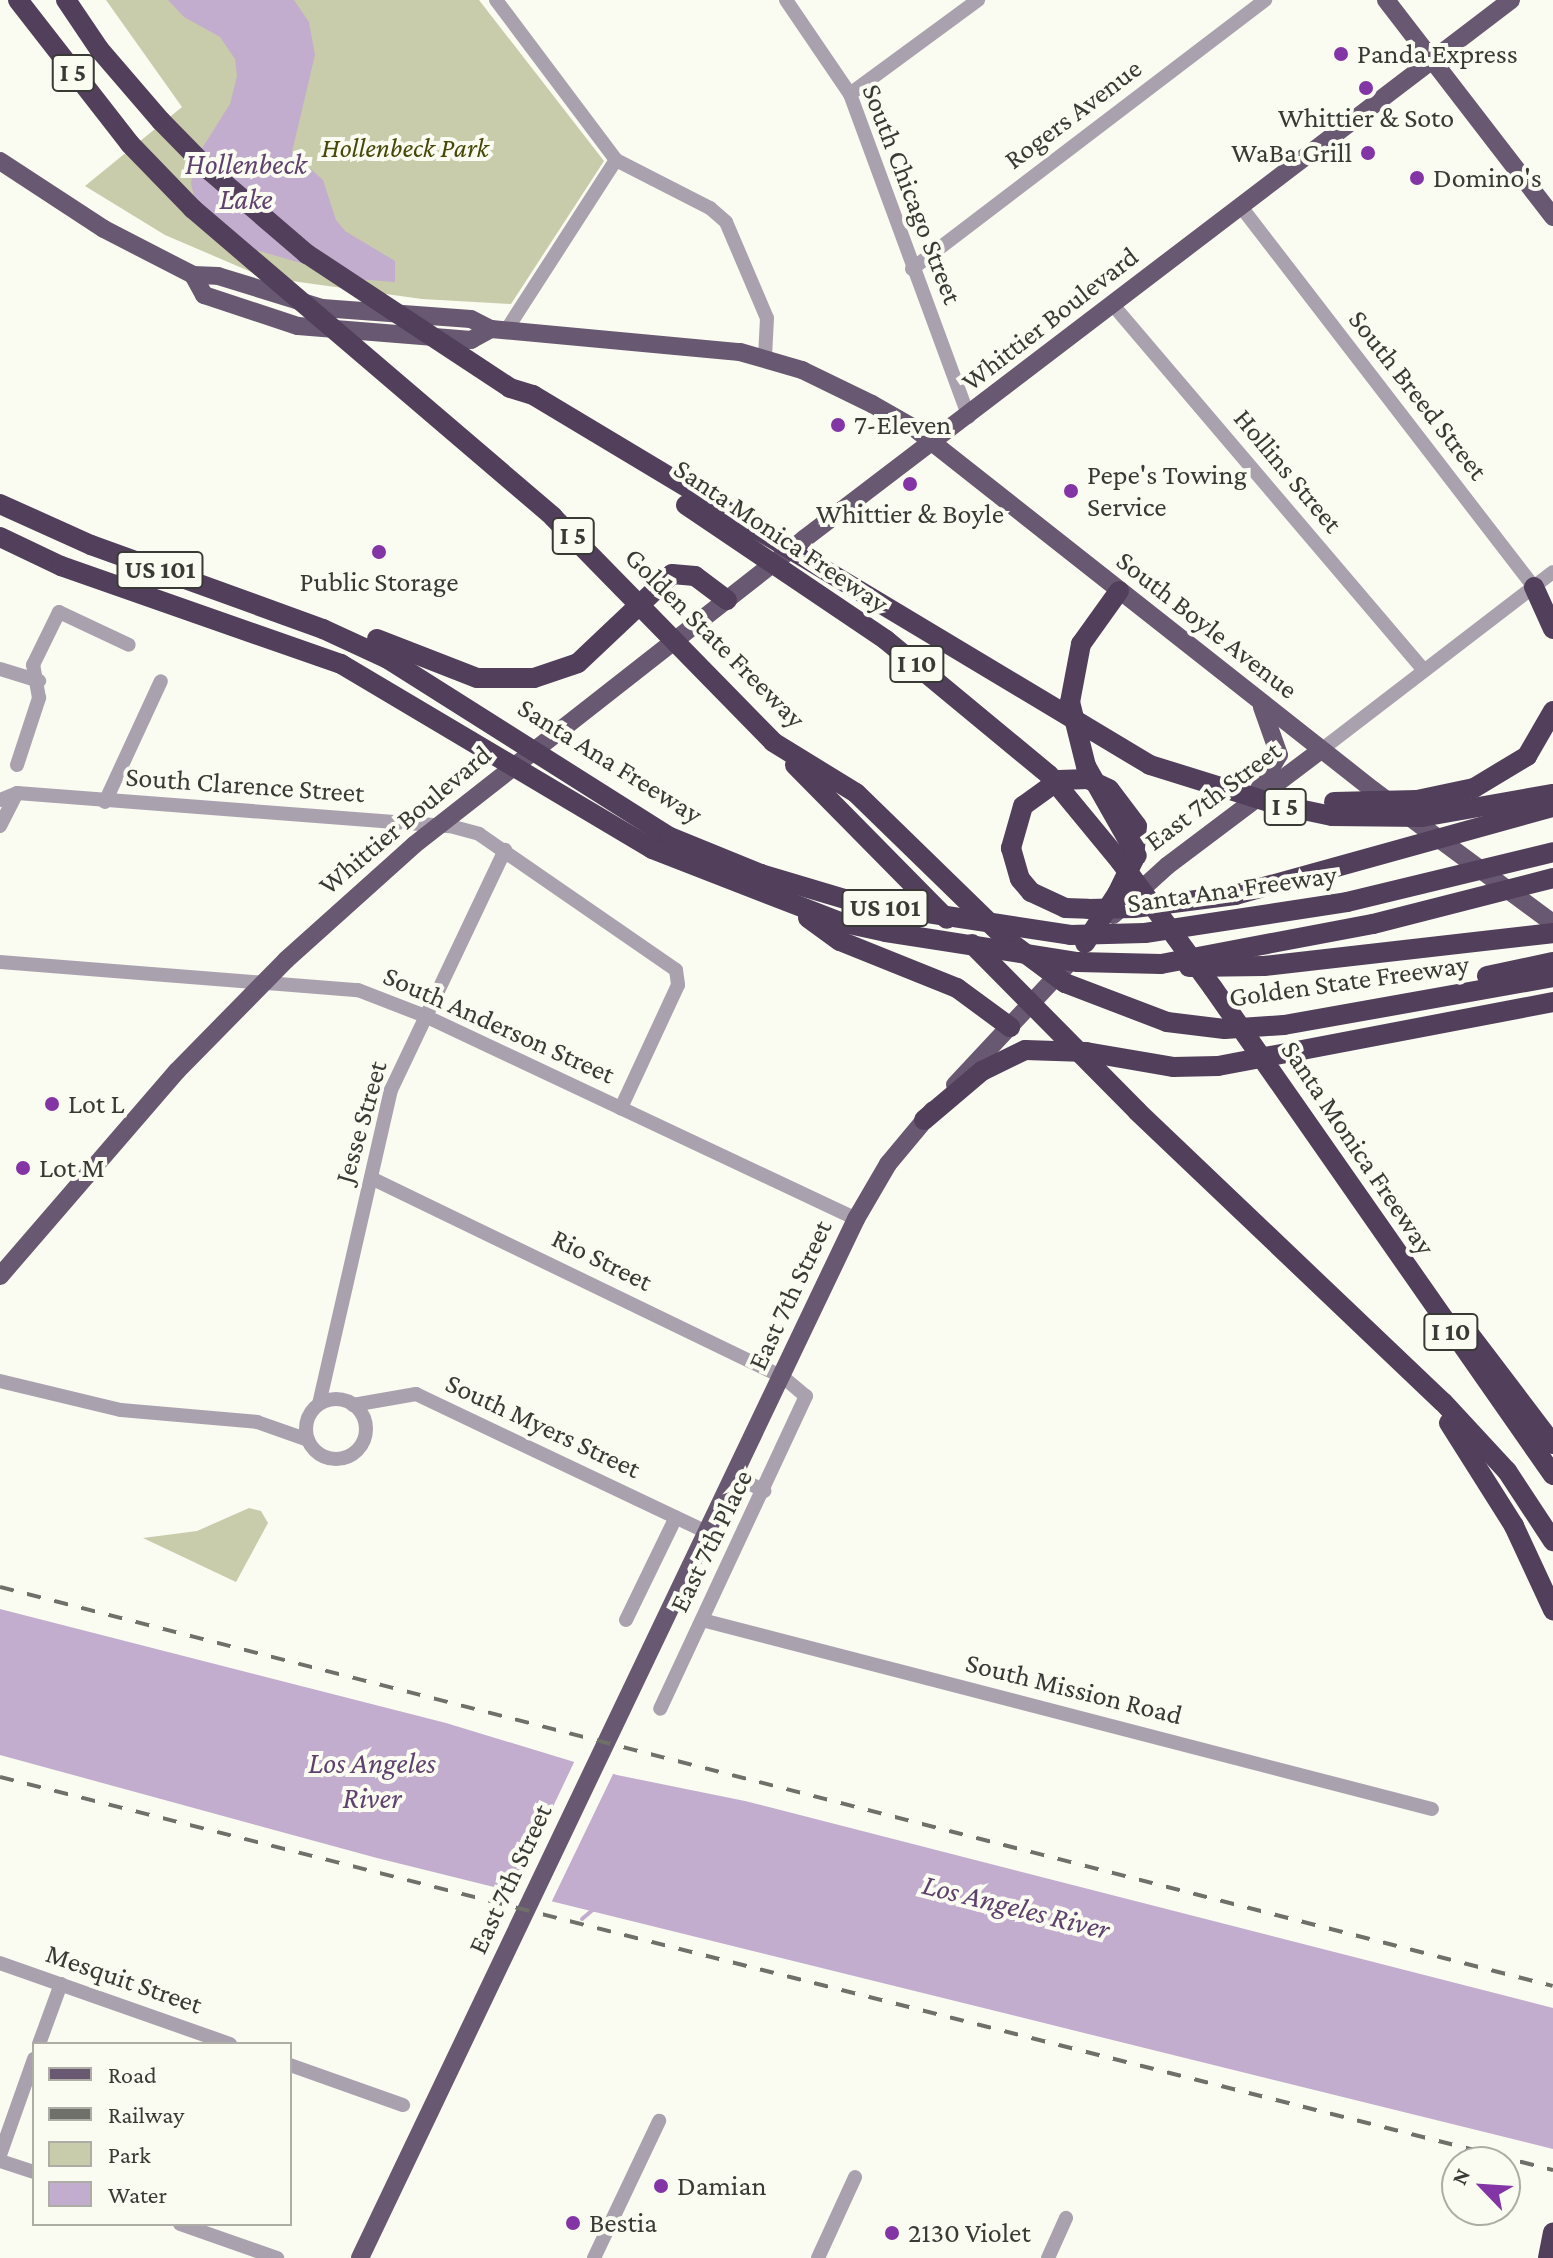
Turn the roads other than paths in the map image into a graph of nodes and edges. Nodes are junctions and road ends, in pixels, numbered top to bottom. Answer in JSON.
{"nodes":[{"id":1,"x":10,"y":0,"type":"edge"},
{"id":2,"x":18,"y":0,"type":"edge"},
{"id":3,"x":66,"y":0,"type":"edge"},
{"id":4,"x":496,"y":0,"type":"edge"},
{"id":5,"x":786,"y":0,"type":"edge"},
{"id":6,"x":978,"y":0,"type":"edge"},
{"id":7,"x":1265,"y":0,"type":"edge"},
{"id":8,"x":1386,"y":0,"type":"edge"},
{"id":9,"x":1511,"y":0,"type":"edge"},
{"id":10,"x":41,"y":34,"type":"junction"},
{"id":11,"x":1431,"y":60,"type":"junction"},
{"id":12,"x":850,"y":94,"type":"junction"},
{"id":13,"x":616,"y":160,"type":"junction"},
{"id":14,"x":0,"y":161,"type":"edge"},
{"id":15,"x":1242,"y":208,"type":"junction"},
{"id":16,"x":1553,"y":217,"type":"edge"},
{"id":17,"x":912,"y":269,"type":"junction"},
{"id":18,"x":1113,"y":305,"type":"junction"},
{"id":19,"x":499,"y":329,"type":"junction"},
{"id":20,"x":765,"y":358,"type":"junction"},
{"id":21,"x":510,"y":388,"type":"junction"},
{"id":22,"x":969,"y":417,"type":"junction"},
{"id":23,"x":932,"y":445,"type":"junction"},
{"id":24,"x":0,"y":504,"type":"edge"},
{"id":25,"x":0,"y":537,"type":"edge"},
{"id":26,"x":1553,"y":572,"type":"edge"},
{"id":27,"x":1534,"y":587,"type":"junction"},
{"id":28,"x":1119,"y":591,"type":"junction"},
{"id":29,"x":727,"y":600,"type":"junction"},
{"id":30,"x":1553,"y":612,"type":"edge"},
{"id":31,"x":323,"y":629,"type":"junction"},
{"id":32,"x":1553,"y":629,"type":"edge"},
{"id":33,"x":129,"y":645,"type":"dead end"},
{"id":34,"x":0,"y":669,"type":"edge"},
{"id":35,"x":1424,"y":670,"type":"junction"},
{"id":36,"x":39,"y":681,"type":"junction"},
{"id":37,"x":161,"y":681,"type":"dead end"},
{"id":38,"x":1259,"y":701,"type":"junction"},
{"id":39,"x":1553,"y":711,"type":"edge"},
{"id":40,"x":773,"y":742,"type":"junction"},
{"id":41,"x":1321,"y":750,"type":"junction"},
{"id":42,"x":17,"y":765,"type":"dead end"},
{"id":43,"x":1273,"y":780,"type":"junction"},
{"id":44,"x":17,"y":793,"type":"junction"},
{"id":45,"x":1553,"y":794,"type":"edge"},
{"id":46,"x":0,"y":800,"type":"edge"},
{"id":47,"x":105,"y":802,"type":"junction"},
{"id":48,"x":1247,"y":802,"type":"junction"},
{"id":49,"x":1553,"y":807,"type":"edge"},
{"id":50,"x":0,"y":826,"type":"edge"},
{"id":51,"x":1553,"y":843,"type":"edge"},
{"id":52,"x":505,"y":850,"type":"junction"},
{"id":53,"x":1553,"y":852,"type":"edge"},
{"id":54,"x":1507,"y":863,"type":"junction"},
{"id":55,"x":1553,"y":878,"type":"edge"},
{"id":56,"x":785,"y":902,"type":"junction"},
{"id":57,"x":1553,"y":928,"type":"edge"},
{"id":58,"x":1082,"y":948,"type":"junction"},
{"id":59,"x":0,"y":962,"type":"edge"},
{"id":60,"x":1553,"y":962,"type":"edge"},
{"id":61,"x":1161,"y":964,"type":"junction"},
{"id":62,"x":1553,"y":977,"type":"edge"},
{"id":63,"x":1213,"y":988,"type":"junction"},
{"id":64,"x":1428,"y":999,"type":"junction"},
{"id":65,"x":1553,"y":1002,"type":"edge"},
{"id":66,"x":425,"y":1016,"type":"junction"},
{"id":67,"x":1010,"y":1027,"type":"junction"},
{"id":68,"x":621,"y":1108,"type":"junction"},
{"id":69,"x":924,"y":1120,"type":"junction"},
{"id":70,"x":371,"y":1178,"type":"junction"},
{"id":71,"x":1352,"y":1188,"type":"junction"},
{"id":72,"x":856,"y":1219,"type":"junction"},
{"id":73,"x":0,"y":1276,"type":"edge"},
{"id":74,"x":1363,"y":1328,"type":"junction"},
{"id":75,"x":324,"y":1377,"type":"junction"},
{"id":76,"x":783,"y":1377,"type":"junction"},
{"id":77,"x":0,"y":1381,"type":"edge"},
{"id":78,"x":806,"y":1396,"type":"joint"},
{"id":79,"x":386,"y":1399,"type":"junction"},
{"id":80,"x":346,"y":1402,"type":"junction"},
{"id":81,"x":314,"y":1409,"type":"junction"},
{"id":82,"x":365,"y":1426,"type":"junction"},
{"id":83,"x":281,"y":1427,"type":"junction"},
{"id":84,"x":308,"y":1440,"type":"junction"},
{"id":85,"x":1553,"y":1444,"type":"edge"},
{"id":86,"x":1553,"y":1475,"type":"edge"},
{"id":87,"x":735,"y":1476,"type":"junction"},
{"id":88,"x":764,"y":1491,"type":"junction"},
{"id":89,"x":676,"y":1517,"type":"junction"},
{"id":90,"x":707,"y":1532,"type":"junction"},
{"id":91,"x":1553,"y":1541,"type":"edge"},
{"id":92,"x":1553,"y":1610,"type":"edge"},
{"id":93,"x":626,"y":1620,"type":"dead end"},
{"id":94,"x":702,"y":1620,"type":"junction"},
{"id":95,"x":660,"y":1709,"type":"dead end"},
{"id":96,"x":1432,"y":1809,"type":"dead end"},
{"id":97,"x":0,"y":1963,"type":"edge"},
{"id":98,"x":61,"y":1984,"type":"junction"},
{"id":99,"x":40,"y":2042,"type":"edge"},
{"id":100,"x":224,"y":2042,"type":"edge"},
{"id":101,"x":32,"y":2065,"type":"edge"},
{"id":102,"x":292,"y":2066,"type":"edge"},
{"id":103,"x":403,"y":2105,"type":"dead end"},
{"id":104,"x":659,"y":2121,"type":"dead end"},
{"id":105,"x":0,"y":2158,"type":"edge"},
{"id":106,"x":32,"y":2171,"type":"edge"},
{"id":107,"x":855,"y":2177,"type":"dead end"},
{"id":108,"x":1066,"y":2218,"type":"dead end"},
{"id":109,"x":186,"y":2226,"type":"edge"},
{"id":110,"x":277,"y":2258,"type":"edge"},
{"id":111,"x":360,"y":2258,"type":"edge"},
{"id":112,"x":594,"y":2258,"type":"edge"},
{"id":113,"x":818,"y":2258,"type":"edge"},
{"id":114,"x":1048,"y":2258,"type":"edge"}],
"edges":[{"from":1,"to":10,"type":"highway"},
{"from":2,"to":10,"type":"highway","name":"Golden State Freeway","number":"I 5"},
{"from":3,"to":21,"type":"highway","number":"I 5"},
{"from":4,"to":13,"type":"street"},
{"from":5,"to":12,"type":"street","name":"South Chicago Street"},
{"from":6,"to":12,"type":"street"},
{"from":7,"to":17,"type":"street","name":"Rogers Avenue"},
{"from":8,"to":11,"type":"main road"},
{"from":9,"to":11,"type":"main road","name":"Whittier Boulevard"},
{"from":10,"to":40,"type":"highway","name":"Golden State Freeway","number":"I 5"},
{"from":11,"to":15,"type":"main road","name":"Whittier Boulevard"},
{"from":11,"to":16,"type":"main road"},
{"from":12,"to":17,"type":"street","name":"South Chicago Street"},
{"from":13,"to":19,"type":"street"},
{"from":13,"to":20,"type":"street"},
{"from":14,"to":19,"type":"main road","name":"South Boyle Avenue"},
{"from":15,"to":18,"type":"main road","name":"Whittier Boulevard"},
{"from":15,"to":27,"type":"street","name":"South Breed Street"},
{"from":17,"to":22,"type":"street","name":"South Chicago Street"},
{"from":18,"to":22,"type":"main road","name":"Whittier Boulevard"},
{"from":18,"to":35,"type":"street","name":"Hollins Street"},
{"from":19,"to":20,"type":"main road","name":"South Boyle Avenue"},
{"from":20,"to":23,"type":"main road","name":"South Boyle Avenue"},
{"from":21,"to":48,"type":"highway","number":"I 5"},
{"from":21,"to":63,"type":"highway","name":"Santa Monica Freeway","number":"I 10"},
{"from":22,"to":23,"type":"main road","name":"Whittier Boulevard"},
{"from":23,"to":28,"type":"main road","name":"South Boyle Avenue"},
{"from":23,"to":29,"type":"main road","name":"Whittier Boulevard"},
{"from":24,"to":31,"type":"highway","name":"Santa Ana Freeway","number":"US 101"},
{"from":25,"to":56,"type":"highway","name":"Santa Ana Freeway","number":"US 101"},
{"from":26,"to":27,"type":"street","name":"East 7th Street"},
{"from":27,"to":30,"type":"street","name":"South Breed Street"},
{"from":27,"to":32,"type":"highway"},
{"from":27,"to":35,"type":"street","name":"East 7th Street"},
{"from":28,"to":38,"type":"main road","name":"South Boyle Avenue"},
{"from":28,"to":63,"type":"highway"},
{"from":29,"to":31,"type":"highway"},
{"from":29,"to":73,"type":"main road","name":"Whittier Boulevard"},
{"from":31,"to":54,"type":"highway","name":"Santa Ana Freeway","number":"US 101"},
{"from":33,"to":36,"type":"street"},
{"from":34,"to":36,"type":"street"},
{"from":35,"to":41,"type":"street","name":"East 7th Street"},
{"from":36,"to":42,"type":"street"},
{"from":37,"to":47,"type":"street"},
{"from":38,"to":41,"type":"main road","name":"South Boyle Avenue"},
{"from":38,"to":43,"type":"main road"},
{"from":39,"to":48,"type":"highway"},
{"from":40,"to":64,"type":"highway","name":"Golden State Freeway","number":"I 5"},
{"from":40,"to":74,"type":"highway","number":"I 10"},
{"from":41,"to":43,"type":"main road","name":"East 7th Street"},
{"from":41,"to":57,"type":"main road","name":"South Boyle Avenue"},
{"from":43,"to":48,"type":"main road","name":"East 7th Street"},
{"from":44,"to":46,"type":"street","name":"South Clarence Street"},
{"from":44,"to":47,"type":"street","name":"South Clarence Street"},
{"from":44,"to":50,"type":"street"},
{"from":45,"to":48,"type":"highway","number":"I 5"},
{"from":47,"to":52,"type":"street","name":"South Clarence Street"},
{"from":48,"to":58,"type":"main road","name":"East 7th Street"},
{"from":49,"to":58,"type":"highway"},
{"from":51,"to":54,"type":"highway"},
{"from":52,"to":66,"type":"street","name":"Jesse Street"},
{"from":52,"to":68,"type":"street","name":"South Clarence Street"},
{"from":53,"to":54,"type":"highway","name":"Santa Ana Freeway","number":"US 101"},
{"from":55,"to":61,"type":"highway","name":"Santa Ana Freeway","number":"US 101"},
{"from":56,"to":61,"type":"highway","name":"Santa Ana Freeway","number":"US 101"},
{"from":56,"to":67,"type":"highway"},
{"from":57,"to":61,"type":"highway"},
{"from":58,"to":67,"type":"main road","name":"East 7th Street"},
{"from":59,"to":66,"type":"street","name":"South Anderson Street"},
{"from":60,"to":64,"type":"highway"},
{"from":62,"to":64,"type":"highway","name":"Golden State Freeway","number":"I 5"},
{"from":63,"to":71,"type":"highway","name":"Santa Monica Freeway","number":"I 10"},
{"from":65,"to":69,"type":"highway"},
{"from":66,"to":68,"type":"street","name":"South Anderson Street"},
{"from":66,"to":70,"type":"street","name":"Jesse Street"},
{"from":67,"to":69,"type":"main road","name":"East 7th Street"},
{"from":68,"to":72,"type":"street","name":"South Anderson Street"},
{"from":69,"to":72,"type":"main road","name":"East 7th Street"},
{"from":70,"to":75,"type":"street","name":"Jesse Street"},
{"from":70,"to":76,"type":"street","name":"Rio Street"},
{"from":71,"to":85,"type":"highway"},
{"from":71,"to":86,"type":"highway","name":"Santa Monica Freeway","number":"I 10"},
{"from":72,"to":76,"type":"main road","name":"East 7th Street"},
{"from":74,"to":91,"type":"highway","number":"I 10"},
{"from":74,"to":92,"type":"highway"},
{"from":75,"to":80,"type":"street"},
{"from":75,"to":81,"type":"street","name":"Jesse Street"},
{"from":76,"to":78,"type":"street","name":"Rio Street"},
{"from":76,"to":87,"type":"main road","name":"East 7th Street"},
{"from":77,"to":83,"type":"street"},
{"from":78,"to":88,"type":"street","name":"East 7th Place"},
{"from":79,"to":80,"type":"street","name":"South Myers Street"},
{"from":79,"to":82,"type":"street"},
{"from":79,"to":89,"type":"street","name":"South Myers Street"},
{"from":80,"to":81,"type":"street"},
{"from":80,"to":82,"type":"street"},
{"from":81,"to":83,"type":"street"},
{"from":81,"to":84,"type":"street"},
{"from":82,"to":84,"type":"street"},
{"from":83,"to":84,"type":"street"},
{"from":87,"to":88,"type":"street"},
{"from":87,"to":90,"type":"main road","name":"East 7th Street"},
{"from":88,"to":94,"type":"street","name":"East 7th Place"},
{"from":89,"to":90,"type":"street","name":"South Myers Street"},
{"from":89,"to":93,"type":"street"},
{"from":90,"to":111,"type":"main road","name":"East 7th Street"},
{"from":94,"to":95,"type":"street","name":"East 7th Place"},
{"from":94,"to":96,"type":"street","name":"South Mission Road"},
{"from":97,"to":98,"type":"street","name":"Mesquit Street"},
{"from":98,"to":99,"type":"street"},
{"from":98,"to":100,"type":"street","name":"Mesquit Street"},
{"from":101,"to":105,"type":"street"},
{"from":102,"to":103,"type":"street"},
{"from":104,"to":112,"type":"street"},
{"from":105,"to":106,"type":"street"},
{"from":107,"to":113,"type":"street"},
{"from":108,"to":114,"type":"street"},
{"from":109,"to":110,"type":"street"}]}
